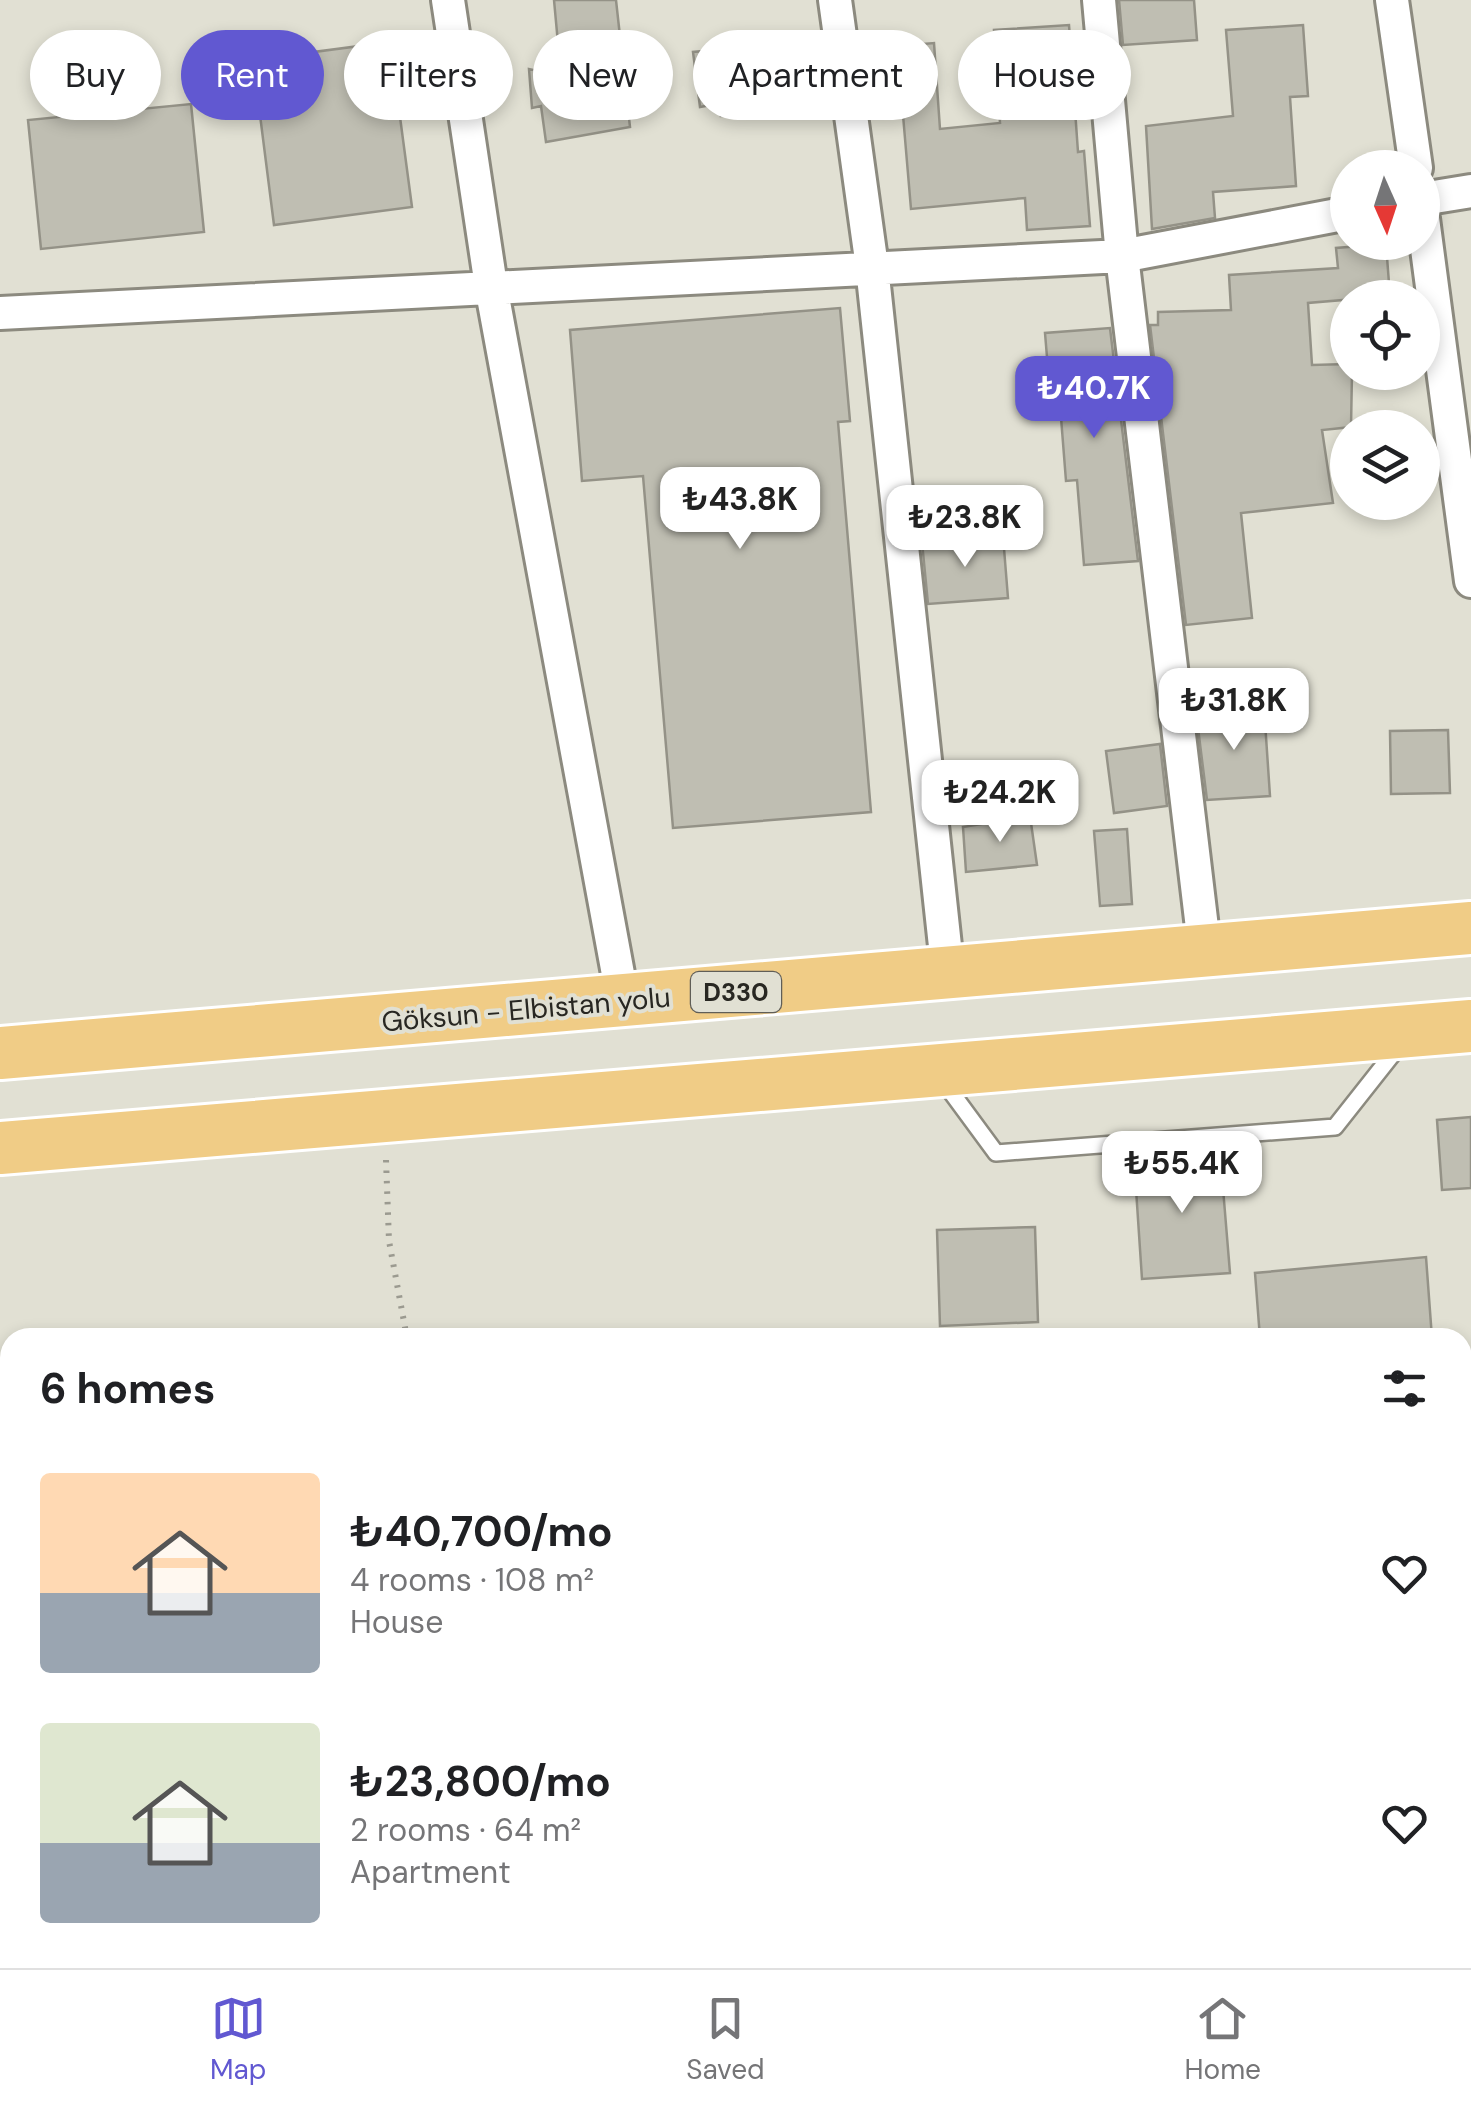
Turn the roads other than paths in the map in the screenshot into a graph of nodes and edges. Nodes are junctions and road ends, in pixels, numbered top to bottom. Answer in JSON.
{"nodes":[{"id":1,"x":448,"y":0,"type":"edge"},
{"id":2,"x":835,"y":0,"type":"edge"},
{"id":3,"x":1099,"y":0,"type":"edge"},
{"id":4,"x":1392,"y":0,"type":"edge"},
{"id":5,"x":1413,"y":150,"type":"edge"},
{"id":6,"x":1471,"y":191,"type":"edge"},
{"id":7,"x":1440,"y":196,"type":"edge"},
{"id":8,"x":1330,"y":216,"type":"edge"},
{"id":9,"x":1122,"y":256,"type":"junction"},
{"id":10,"x":1428,"y":260,"type":"edge"},
{"id":11,"x":872,"y":267,"type":"junction"},
{"id":12,"x":491,"y":286,"type":"junction"},
{"id":13,"x":0,"y":313,"type":"edge"},
{"id":14,"x":1471,"y":581,"type":"edge"},
{"id":15,"x":1471,"y":928,"type":"edge"},
{"id":16,"x":1205,"y":953,"type":"junction"},
{"id":17,"x":948,"y":974,"type":"junction"},
{"id":18,"x":623,"y":1001,"type":"junction"},
{"id":19,"x":1471,"y":1026,"type":"edge"},
{"id":20,"x":1410,"y":1031,"type":"junction"},
{"id":21,"x":0,"y":1053,"type":"edge"},
{"id":22,"x":934,"y":1070,"type":"junction"},
{"id":23,"x":0,"y":1148,"type":"edge"}],
"edges":[{"from":1,"to":12,"type":"street"},
{"from":2,"to":11,"type":"street"},
{"from":3,"to":9,"type":"street"},
{"from":4,"to":5,"type":"street"},
{"from":6,"to":7,"type":"street"},
{"from":8,"to":9,"type":"street"},
{"from":9,"to":11,"type":"street"},
{"from":9,"to":16,"type":"street"},
{"from":10,"to":14,"type":"street"},
{"from":11,"to":12,"type":"street"},
{"from":11,"to":17,"type":"street"},
{"from":12,"to":13,"type":"street"},
{"from":12,"to":18,"type":"street"},
{"from":15,"to":16,"type":"highway","name":"Göksun - Elbistan yolu","number":"D330"},
{"from":16,"to":17,"type":"highway","name":"Göksun - Elbistan yolu","number":"D330"},
{"from":17,"to":18,"type":"highway","name":"Göksun - Elbistan yolu","number":"D330"},
{"from":18,"to":21,"type":"highway","name":"Göksun - Elbistan yolu","number":"D330"},
{"from":19,"to":20,"type":"highway"},
{"from":20,"to":22,"type":"highway"},
{"from":20,"to":22,"type":"lane"},
{"from":22,"to":23,"type":"highway"}]}
